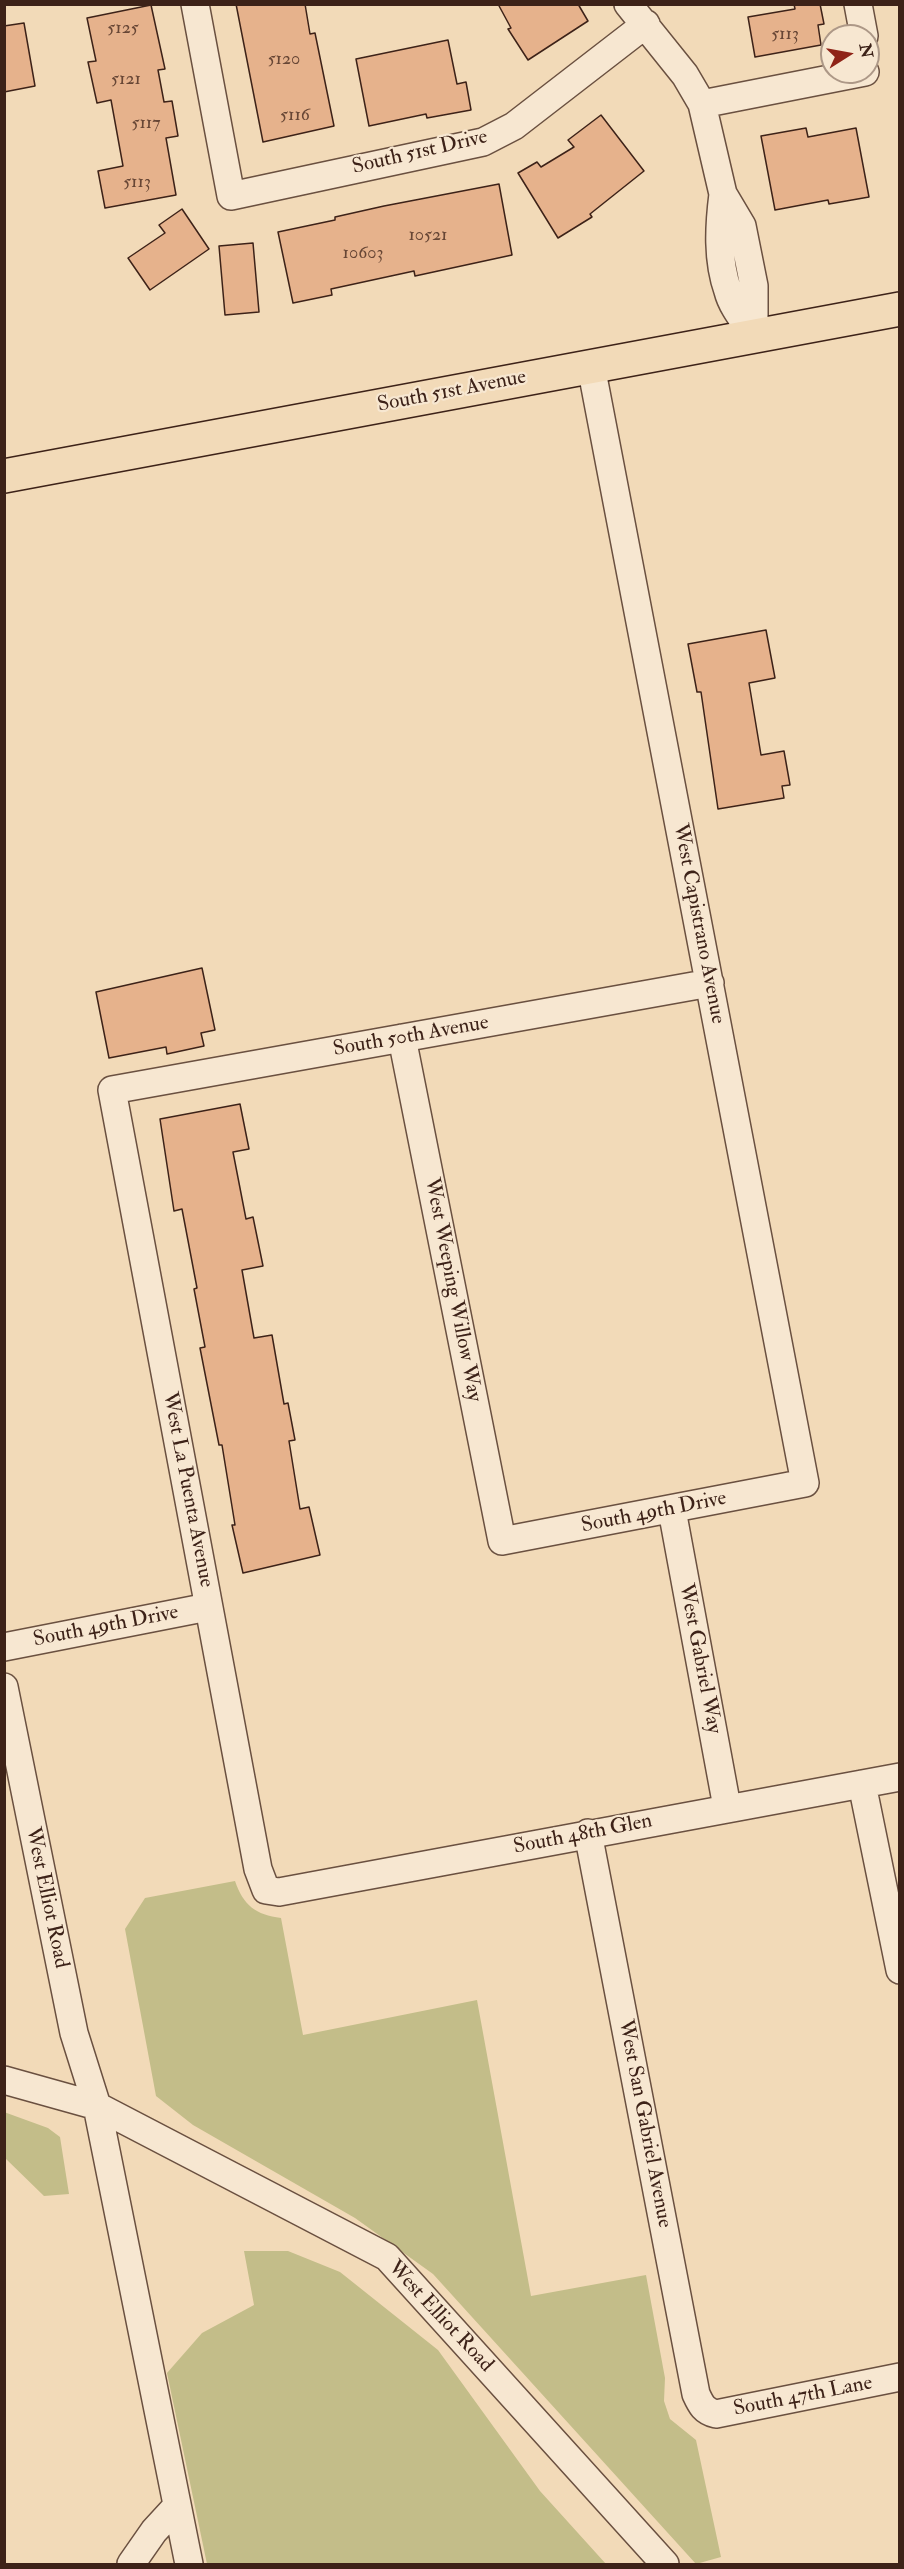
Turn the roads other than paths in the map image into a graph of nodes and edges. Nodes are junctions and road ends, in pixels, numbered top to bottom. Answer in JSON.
{"nodes":[{"id":1,"x":195,"y":4,"type":"edge"},
{"id":2,"x":858,"y":4,"type":"edge"},
{"id":3,"x":637,"y":14,"type":"edge"},
{"id":4,"x":862,"y":24,"type":"edge"},
{"id":5,"x":820,"y":79,"type":"edge"},
{"id":6,"x":702,"y":104,"type":"junction"},
{"id":7,"x":900,"y":309,"type":"edge"},
{"id":8,"x":754,"y":336,"type":"junction"},
{"id":9,"x":591,"y":366,"type":"junction"},
{"id":10,"x":4,"y":476,"type":"edge"},
{"id":11,"x":710,"y":983,"type":"junction"},
{"id":12,"x":402,"y":1038,"type":"junction"},
{"id":13,"x":112,"y":1089,"type":"joint"},
{"id":14,"x":805,"y":1483,"type":"joint"},
{"id":15,"x":672,"y":1510,"type":"junction"},
{"id":16,"x":502,"y":1541,"type":"joint"},
{"id":17,"x":208,"y":1607,"type":"junction"},
{"id":18,"x":4,"y":1647,"type":"edge"},
{"id":19,"x":4,"y":1687,"type":"edge"},
{"id":20,"x":900,"y":1777,"type":"edge"},
{"id":21,"x":862,"y":1784,"type":"junction"},
{"id":22,"x":727,"y":1808,"type":"junction"},
{"id":23,"x":588,"y":1833,"type":"junction"},
{"id":24,"x":266,"y":1890,"type":"joint"},
{"id":25,"x":900,"y":1970,"type":"edge"},
{"id":26,"x":4,"y":2080,"type":"edge"},
{"id":27,"x":96,"y":2106,"type":"junction"},
{"id":28,"x":900,"y":2377,"type":"edge"},
{"id":29,"x":707,"y":2412,"type":"joint"},
{"id":30,"x":177,"y":2506,"type":"junction"},
{"id":31,"x":131,"y":2565,"type":"edge"},
{"id":32,"x":189,"y":2565,"type":"edge"},
{"id":33,"x":665,"y":2565,"type":"edge"}],
"edges":[{"from":1,"to":3,"type":"street","name":"South 51st Drive"},
{"from":2,"to":4,"type":"street"},
{"from":3,"to":6,"type":"street"},
{"from":5,"to":6,"type":"street"},
{"from":6,"to":8,"type":"street"},
{"from":7,"to":8,"type":"main road","name":"South 51st Avenue"},
{"from":8,"to":9,"type":"main road","name":"South 51st Avenue"},
{"from":9,"to":10,"type":"main road","name":"South 51st Avenue"},
{"from":9,"to":11,"type":"street","name":"West Capistrano Avenue"},
{"from":11,"to":12,"type":"street","name":"South 50th Avenue"},
{"from":11,"to":14,"type":"street","name":"West Capistrano Avenue"},
{"from":12,"to":13,"type":"street","name":"South 50th Avenue"},
{"from":12,"to":16,"type":"street","name":"West Weeping Willow Way"},
{"from":13,"to":17,"type":"street","name":"West La Puenta Avenue"},
{"from":14,"to":15,"type":"street","name":"South 49th Drive"},
{"from":15,"to":16,"type":"street","name":"South 49th Drive"},
{"from":15,"to":22,"type":"street","name":"West Gabriel Way"},
{"from":17,"to":18,"type":"street","name":"South 49th Drive"},
{"from":17,"to":24,"type":"street","name":"West La Puenta Avenue"},
{"from":19,"to":27,"type":"street","name":"West Elliot Road"},
{"from":20,"to":21,"type":"street","name":"South 48th Glen"},
{"from":21,"to":22,"type":"street","name":"South 48th Glen"},
{"from":21,"to":25,"type":"street"},
{"from":22,"to":23,"type":"street","name":"South 48th Glen"},
{"from":23,"to":24,"type":"street","name":"South 48th Glen"},
{"from":23,"to":29,"type":"street","name":"West San Gabriel Avenue"},
{"from":26,"to":27,"type":"street"},
{"from":27,"to":30,"type":"street","name":"West Elliot Road"},
{"from":27,"to":33,"type":"street","name":"West Elliot Road"},
{"from":28,"to":29,"type":"street","name":"South 47th Lane"},
{"from":30,"to":31,"type":"street"},
{"from":30,"to":32,"type":"street","name":"West Elliot Road"}]}
